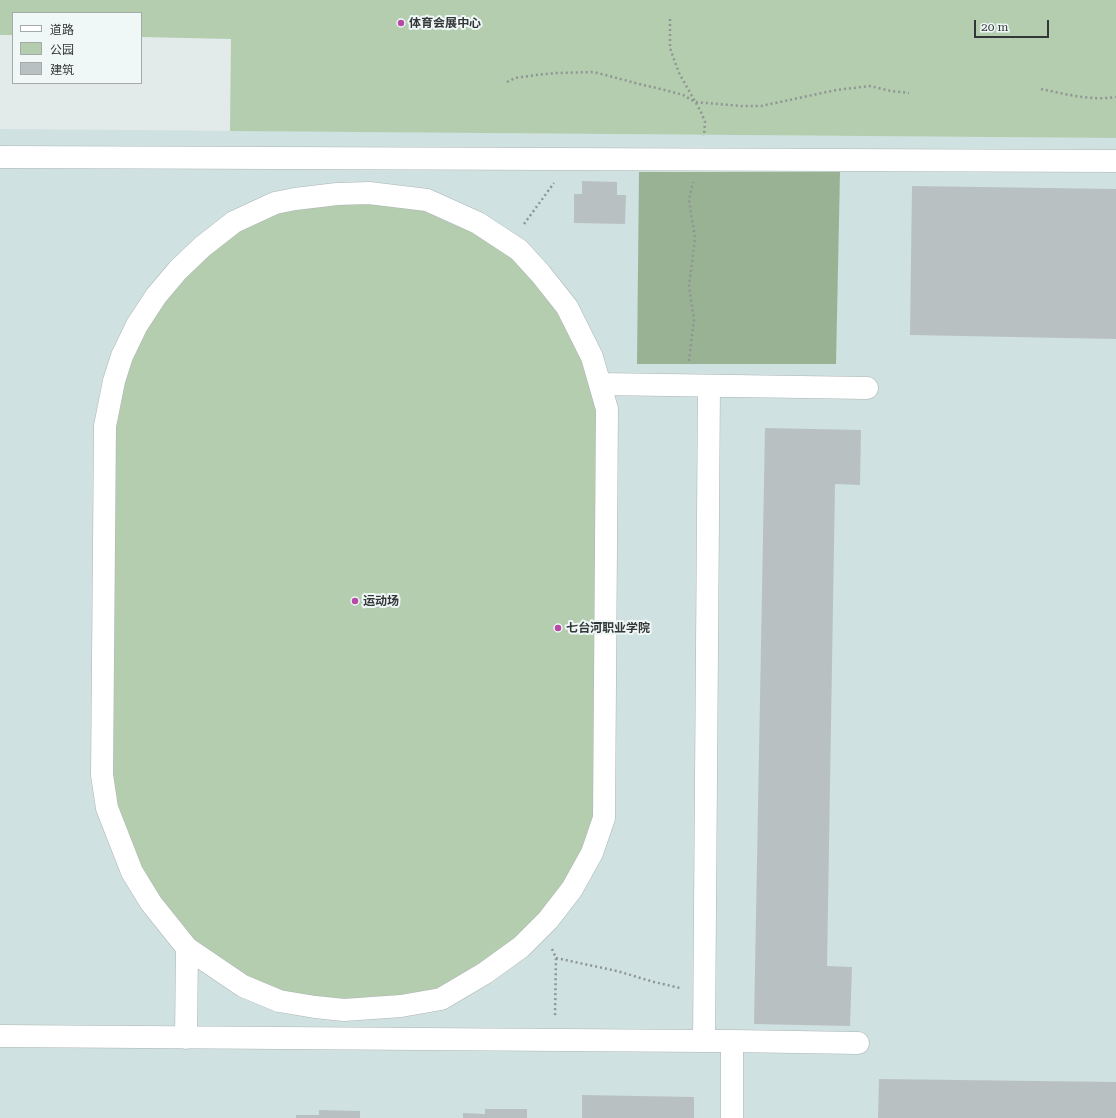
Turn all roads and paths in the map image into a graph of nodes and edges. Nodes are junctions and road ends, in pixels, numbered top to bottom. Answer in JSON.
{"nodes":[{"id":1,"x":670,"y":19,"type":"dead end"},
{"id":2,"x":508,"y":82,"type":"dead end"},
{"id":3,"x":1041,"y":89,"type":"dead end"},
{"id":4,"x":909,"y":93,"type":"dead end"},
{"id":5,"x":1116,"y":97,"type":"edge"},
{"id":6,"x":695,"y":102,"type":"junction"},
{"id":7,"x":0,"y":157,"type":"edge"},
{"id":8,"x":570,"y":159,"type":"junction"},
{"id":9,"x":698,"y":160,"type":"junction"},
{"id":10,"x":1116,"y":161,"type":"edge"},
{"id":11,"x":508,"y":243,"type":"junction"},
{"id":12,"x":600,"y":384,"type":"junction"},
{"id":13,"x":686,"y":385,"type":"junction"},
{"id":14,"x":710,"y":386,"type":"junction"},
{"id":15,"x":867,"y":388,"type":"dead end"},
{"id":16,"x":540,"y":927,"type":"junction"},
{"id":17,"x":187,"y":948,"type":"junction"},
{"id":18,"x":556,"y":958,"type":"junction"},
{"id":19,"x":705,"y":994,"type":"junction"},
{"id":20,"x":0,"y":1036,"type":"edge"},
{"id":21,"x":186,"y":1038,"type":"junction"},
{"id":22,"x":555,"y":1040,"type":"junction"},
{"id":23,"x":704,"y":1041,"type":"junction"},
{"id":24,"x":732,"y":1041,"type":"junction"},
{"id":25,"x":858,"y":1043,"type":"dead end"},
{"id":26,"x":732,"y":1118,"type":"edge"}],
"edges":[{"from":1,"to":6,"type":"path"},
{"from":2,"to":6,"type":"path"},
{"from":3,"to":5,"type":"path"},
{"from":4,"to":6,"type":"path"},
{"from":6,"to":9,"type":"path"},
{"from":7,"to":8,"type":"street"},
{"from":8,"to":9,"type":"street"},
{"from":8,"to":11,"type":"path"},
{"from":9,"to":10,"type":"street"},
{"from":9,"to":13,"type":"path"},
{"from":11,"to":12,"type":"street"},
{"from":11,"to":17,"type":"street"},
{"from":12,"to":13,"type":"street"},
{"from":12,"to":16,"type":"street"},
{"from":13,"to":14,"type":"street"},
{"from":14,"to":15,"type":"street"},
{"from":14,"to":19,"type":"street"},
{"from":16,"to":17,"type":"street"},
{"from":16,"to":18,"type":"path"},
{"from":17,"to":21,"type":"street"},
{"from":18,"to":19,"type":"path"},
{"from":18,"to":22,"type":"path"},
{"from":19,"to":23,"type":"street"},
{"from":20,"to":21,"type":"street"},
{"from":21,"to":22,"type":"street"},
{"from":22,"to":23,"type":"street"},
{"from":23,"to":24,"type":"street"},
{"from":24,"to":25,"type":"street"},
{"from":24,"to":26,"type":"street"}]}
